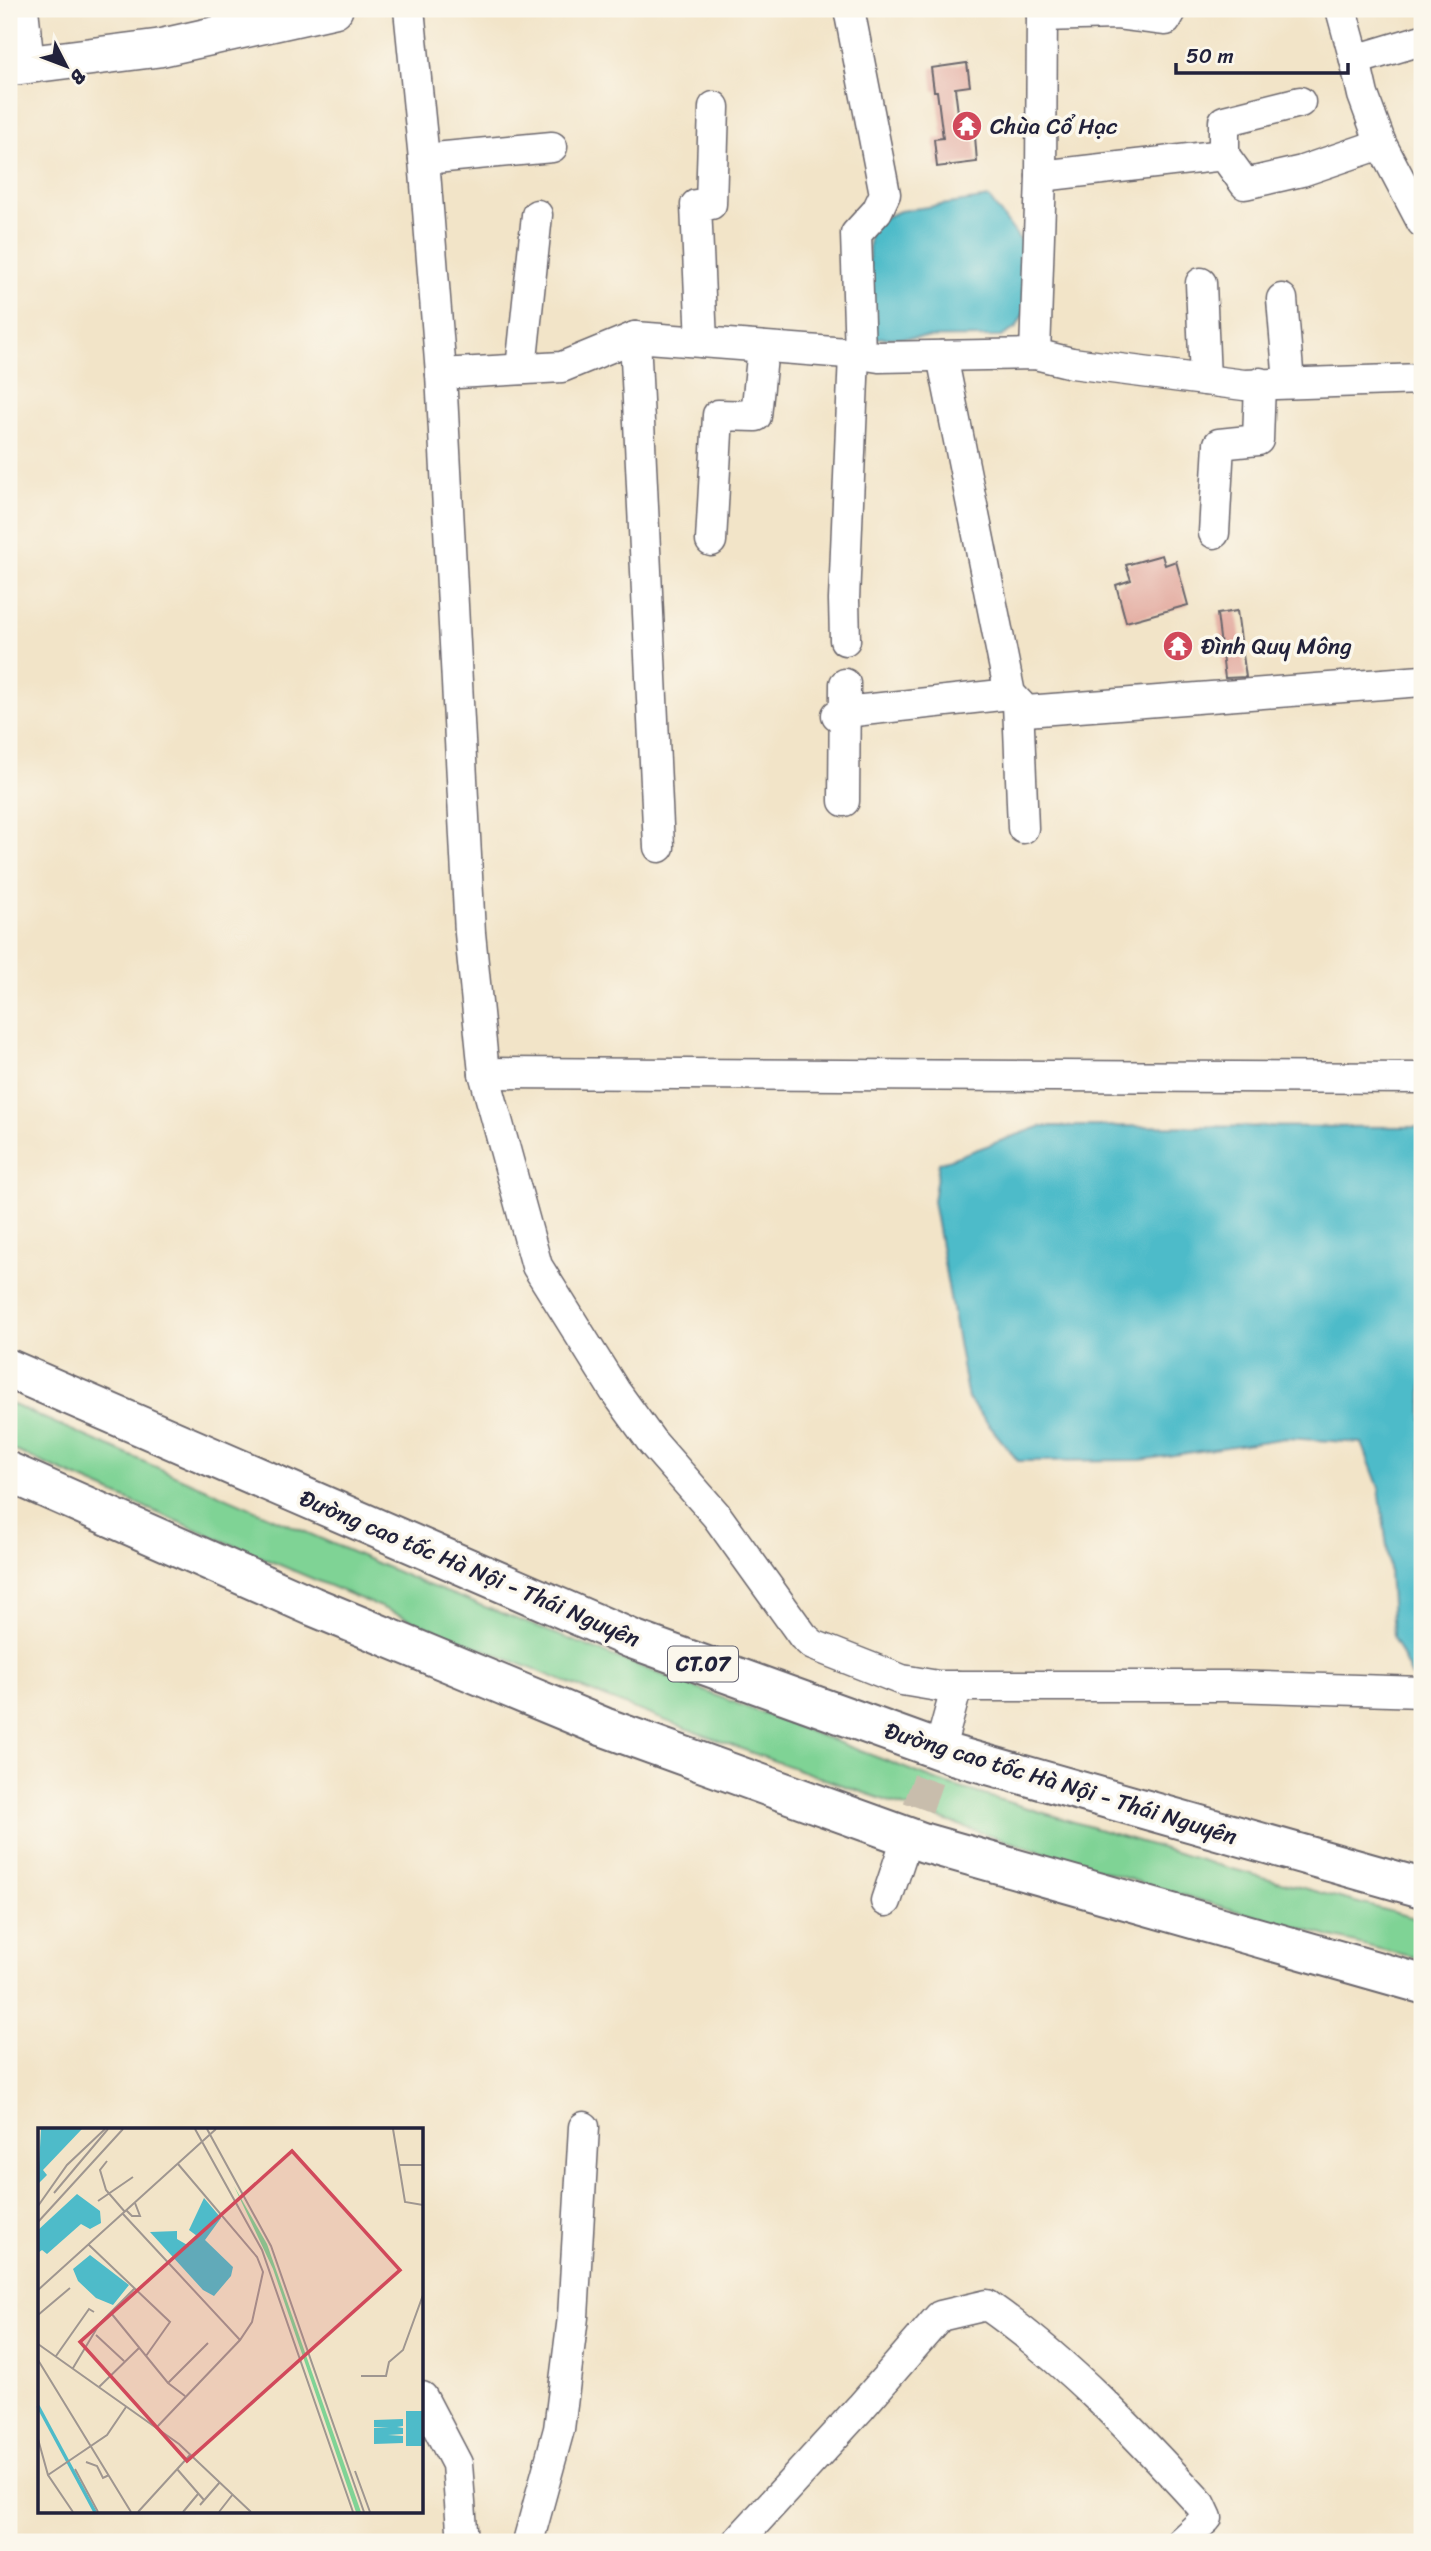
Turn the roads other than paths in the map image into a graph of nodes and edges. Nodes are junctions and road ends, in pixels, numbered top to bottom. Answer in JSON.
{"nodes":[{"id":1,"x":23,"y":9,"type":"edge"},
{"id":2,"x":334,"y":9,"type":"edge"},
{"id":3,"x":409,"y":9,"type":"edge"},
{"id":4,"x":849,"y":9,"type":"edge"},
{"id":5,"x":1172,"y":9,"type":"edge"},
{"id":6,"x":1341,"y":9,"type":"edge"},
{"id":7,"x":1042,"y":12,"type":"edge"},
{"id":8,"x":1422,"y":40,"type":"edge"},
{"id":9,"x":1355,"y":60,"type":"junction"},
{"id":10,"x":19,"y":66,"type":"edge"},
{"id":11,"x":1300,"y":102,"type":"dead end"},
{"id":12,"x":714,"y":107,"type":"dead end"},
{"id":13,"x":1381,"y":144,"type":"junction"},
{"id":14,"x":552,"y":147,"type":"dead end"},
{"id":15,"x":1224,"y":155,"type":"junction"},
{"id":16,"x":424,"y":159,"type":"junction"},
{"id":17,"x":1041,"y":176,"type":"junction"},
{"id":18,"x":537,"y":215,"type":"dead end"},
{"id":19,"x":1422,"y":222,"type":"edge"},
{"id":20,"x":1201,"y":283,"type":"dead end"},
{"id":21,"x":1282,"y":299,"type":"dead end"},
{"id":22,"x":635,"y":337,"type":"junction"},
{"id":23,"x":702,"y":342,"type":"junction"},
{"id":24,"x":763,"y":346,"type":"junction"},
{"id":25,"x":857,"y":354,"type":"junction"},
{"id":26,"x":1035,"y":354,"type":"junction"},
{"id":27,"x":942,"y":356,"type":"junction"},
{"id":28,"x":522,"y":369,"type":"junction"},
{"id":29,"x":441,"y":374,"type":"junction"},
{"id":30,"x":1422,"y":379,"type":"edge"},
{"id":31,"x":1205,"y":380,"type":"junction"},
{"id":32,"x":1259,"y":383,"type":"junction"},
{"id":33,"x":1289,"y":383,"type":"junction"},
{"id":34,"x":1214,"y":533,"type":"dead end"},
{"id":35,"x":711,"y":541,"type":"dead end"},
{"id":36,"x":845,"y":640,"type":"dead end"},
{"id":37,"x":1422,"y":681,"type":"edge"},
{"id":38,"x":1014,"y":699,"type":"junction"},
{"id":39,"x":844,"y":802,"type":"dead end"},
{"id":40,"x":1024,"y":828,"type":"dead end"},
{"id":41,"x":659,"y":847,"type":"dead end"},
{"id":42,"x":484,"y":1073,"type":"junction"},
{"id":43,"x":1422,"y":1078,"type":"edge"},
{"id":44,"x":9,"y":1369,"type":"edge"},
{"id":45,"x":9,"y":1472,"type":"edge"},
{"id":46,"x":957,"y":1686,"type":"junction"},
{"id":47,"x":1422,"y":1692,"type":"edge"},
{"id":48,"x":943,"y":1737,"type":"tunnel mouth"},
{"id":49,"x":903,"y":1850,"type":"tunnel mouth"},
{"id":50,"x":1422,"y":1888,"type":"edge"},
{"id":51,"x":886,"y":1901,"type":"dead end"},
{"id":52,"x":1422,"y":1984,"type":"edge"},
{"id":53,"x":584,"y":2127,"type":"dead end"},
{"id":54,"x":424,"y":2401,"type":"edge"},
{"id":55,"x":463,"y":2542,"type":"edge"},
{"id":56,"x":528,"y":2542,"type":"edge"},
{"id":57,"x":737,"y":2542,"type":"edge"},
{"id":58,"x":1181,"y":2542,"type":"edge"}],
"edges":[{"from":1,"to":10,"type":"street"},
{"from":2,"to":10,"type":"main road"},
{"from":3,"to":16,"type":"street"},
{"from":4,"to":25,"type":"street"},
{"from":5,"to":7,"type":"street"},
{"from":6,"to":9,"type":"street"},
{"from":7,"to":17,"type":"street"},
{"from":8,"to":9,"type":"street"},
{"from":9,"to":13,"type":"street"},
{"from":11,"to":15,"type":"street"},
{"from":12,"to":23,"type":"street"},
{"from":13,"to":15,"type":"street"},
{"from":13,"to":19,"type":"street"},
{"from":14,"to":16,"type":"street"},
{"from":15,"to":17,"type":"street"},
{"from":16,"to":29,"type":"street"},
{"from":17,"to":26,"type":"street"},
{"from":18,"to":28,"type":"street"},
{"from":20,"to":31,"type":"street"},
{"from":21,"to":33,"type":"street"},
{"from":22,"to":23,"type":"street"},
{"from":22,"to":28,"type":"street"},
{"from":22,"to":41,"type":"street"},
{"from":23,"to":24,"type":"street"},
{"from":24,"to":25,"type":"street"},
{"from":24,"to":35,"type":"street"},
{"from":25,"to":27,"type":"street"},
{"from":25,"to":36,"type":"street"},
{"from":26,"to":27,"type":"street"},
{"from":26,"to":31,"type":"street"},
{"from":27,"to":38,"type":"street"},
{"from":28,"to":29,"type":"street"},
{"from":29,"to":42,"type":"street"},
{"from":30,"to":33,"type":"street"},
{"from":31,"to":32,"type":"street"},
{"from":32,"to":33,"type":"street"},
{"from":32,"to":34,"type":"street"},
{"from":37,"to":38,"type":"street"},
{"from":38,"to":39,"type":"street"},
{"from":38,"to":40,"type":"street"},
{"from":42,"to":43,"type":"street"},
{"from":42,"to":46,"type":"street"},
{"from":44,"to":50,"type":"highway","name":"Đường cao tốc Hà Nội - Thái Nguyên","number":"CT.07"},
{"from":45,"to":52,"type":"highway"},
{"from":46,"to":47,"type":"street"},
{"from":46,"to":48,"type":"street"},
{"from":49,"to":51,"type":"street"},
{"from":53,"to":56,"type":"street"},
{"from":54,"to":55,"type":"street"},
{"from":57,"to":58,"type":"street"}]}
